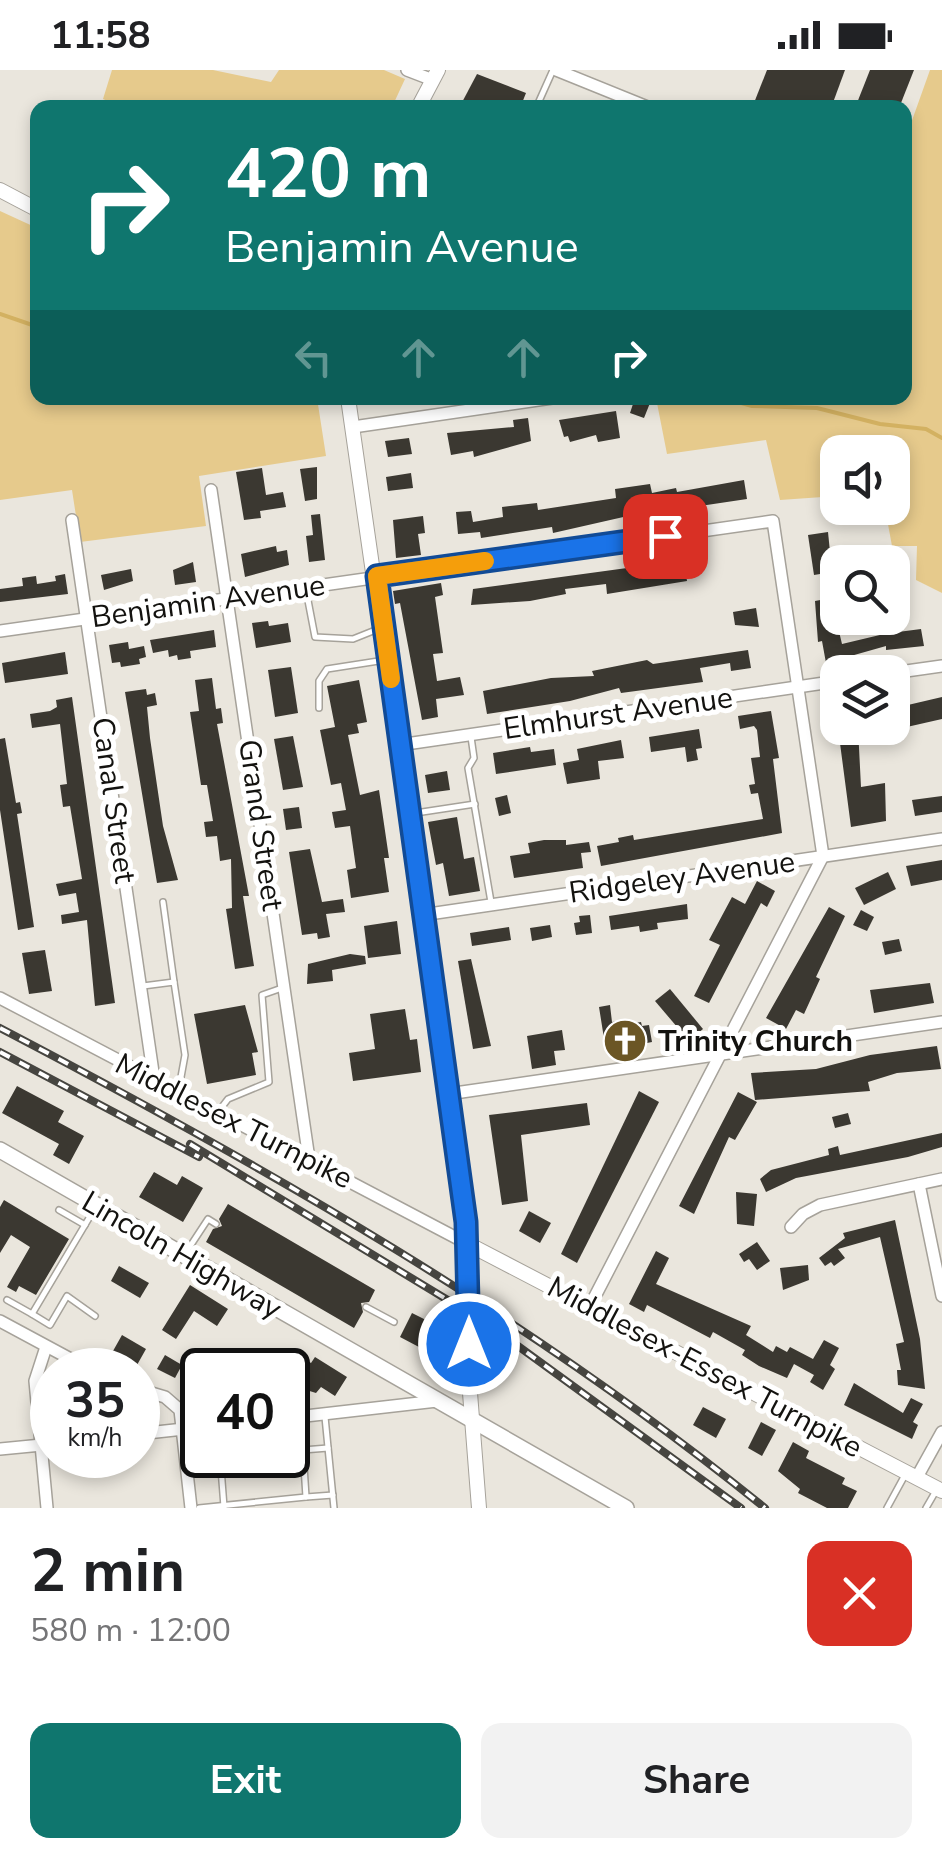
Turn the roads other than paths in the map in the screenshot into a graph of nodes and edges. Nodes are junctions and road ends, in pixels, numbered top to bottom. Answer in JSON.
{"nodes":[{"id":1,"x":407,"y":70,"type":"edge"},
{"id":2,"x":554,"y":70,"type":"edge"},
{"id":3,"x":436,"y":75,"type":"edge"},
{"id":4,"x":422,"y":100,"type":"edge"},
{"id":5,"x":540,"y":100,"type":"edge"},
{"id":6,"x":618,"y":100,"type":"edge"},
{"id":7,"x":0,"y":190,"type":"edge"},
{"id":8,"x":30,"y":206,"type":"edge"},
{"id":9,"x":349,"y":405,"type":"edge"},
{"id":10,"x":496,"y":405,"type":"edge"},
{"id":11,"x":353,"y":427,"type":"junction"},
{"id":12,"x":212,"y":490,"type":"dead end"},
{"id":13,"x":72,"y":520,"type":"dead end"},
{"id":14,"x":377,"y":576,"type":"junction"},
{"id":15,"x":305,"y":587,"type":"junction"},
{"id":16,"x":227,"y":598,"type":"junction"},
{"id":17,"x":87,"y":618,"type":"junction"},
{"id":18,"x":384,"y":627,"type":"junction"},
{"id":19,"x":0,"y":631,"type":"edge"},
{"id":20,"x":388,"y":660,"type":"junction"},
{"id":21,"x":942,"y":666,"type":"edge"},
{"id":22,"x":910,"y":670,"type":"edge"},
{"id":23,"x":820,"y":684,"type":"edge"},
{"id":24,"x":798,"y":687,"type":"junction"},
{"id":25,"x":319,"y":708,"type":"dead end"},
{"id":26,"x":470,"y":734,"type":"junction"},
{"id":27,"x":400,"y":746,"type":"junction"},
{"id":28,"x":475,"y":804,"type":"junction"},
{"id":29,"x":407,"y":815,"type":"junction"},
{"id":30,"x":942,"y":839,"type":"edge"},
{"id":31,"x":823,"y":856,"type":"junction"},
{"id":32,"x":163,"y":902,"type":"dead end"},
{"id":33,"x":491,"y":904,"type":"junction"},
{"id":34,"x":422,"y":915,"type":"junction"},
{"id":35,"x":174,"y":982,"type":"junction"},
{"id":36,"x":141,"y":986,"type":"junction"},
{"id":37,"x":285,"y":988,"type":"junction"},
{"id":38,"x":0,"y":998,"type":"edge"},
{"id":39,"x":942,"y":1022,"type":"edge"},
{"id":40,"x":720,"y":1054,"type":"junction"},
{"id":41,"x":154,"y":1080,"type":"junction"},
{"id":42,"x":178,"y":1091,"type":"junction"},
{"id":43,"x":448,"y":1094,"type":"junction"},
{"id":44,"x":218,"y":1112,"type":"junction"},
{"id":45,"x":0,"y":1150,"type":"edge"},
{"id":46,"x":309,"y":1159,"type":"junction"},
{"id":47,"x":942,"y":1180,"type":"edge"},
{"id":48,"x":919,"y":1184,"type":"junction"},
{"id":49,"x":96,"y":1206,"type":"junction"},
{"id":50,"x":59,"y":1210,"type":"dead end"},
{"id":51,"x":216,"y":1224,"type":"dead end"},
{"id":52,"x":85,"y":1226,"type":"junction"},
{"id":53,"x":792,"y":1227,"type":"dead end"},
{"id":54,"x":468,"y":1244,"type":"junction"},
{"id":55,"x":184,"y":1256,"type":"junction"},
{"id":56,"x":942,"y":1296,"type":"edge"},
{"id":57,"x":7,"y":1300,"type":"dead end"},
{"id":58,"x":366,"y":1306,"type":"dead end"},
{"id":59,"x":590,"y":1306,"type":"junction"},
{"id":60,"x":32,"y":1314,"type":"junction"},
{"id":61,"x":95,"y":1316,"type":"dead end"},
{"id":62,"x":0,"y":1321,"type":"edge"},
{"id":63,"x":394,"y":1322,"type":"dead end"},
{"id":64,"x":46,"y":1348,"type":"edge"},
{"id":65,"x":160,"y":1398,"type":"edge"},
{"id":66,"x":439,"y":1401,"type":"junction"},
{"id":67,"x":324,"y":1414,"type":"junction"},
{"id":68,"x":310,"y":1416,"type":"edge"},
{"id":69,"x":472,"y":1419,"type":"junction"},
{"id":70,"x":180,"y":1420,"type":"edge"},
{"id":71,"x":942,"y":1432,"type":"edge"},
{"id":72,"x":30,"y":1446,"type":"edge"},
{"id":73,"x":328,"y":1448,"type":"junction"},
{"id":74,"x":0,"y":1450,"type":"edge"},
{"id":75,"x":912,"y":1475,"type":"junction"},
{"id":76,"x":48,"y":1478,"type":"edge"},
{"id":77,"x":187,"y":1478,"type":"edge"},
{"id":78,"x":222,"y":1478,"type":"edge"},
{"id":79,"x":940,"y":1490,"type":"edge"},
{"id":80,"x":333,"y":1495,"type":"junction"},
{"id":81,"x":306,"y":1497,"type":"junction"},
{"id":82,"x":297,"y":1498,"type":"junction"},
{"id":83,"x":262,"y":1505,"type":"edge"},
{"id":84,"x":224,"y":1507,"type":"edge"},
{"id":85,"x":48,"y":1508,"type":"edge"},
{"id":86,"x":190,"y":1508,"type":"edge"},
{"id":87,"x":199,"y":1508,"type":"edge"},
{"id":88,"x":298,"y":1508,"type":"edge"},
{"id":89,"x":334,"y":1508,"type":"edge"},
{"id":90,"x":478,"y":1508,"type":"edge"},
{"id":91,"x":626,"y":1508,"type":"edge"},
{"id":92,"x":887,"y":1508,"type":"edge"},
{"id":93,"x":926,"y":1508,"type":"edge"}],
"edges":[{"from":1,"to":3,"type":"street"},
{"from":2,"to":5,"type":"lane"},
{"from":2,"to":6,"type":"street"},
{"from":3,"to":4,"type":"street"},
{"from":7,"to":8,"type":"street"},
{"from":9,"to":11,"type":"street"},
{"from":10,"to":11,"type":"street"},
{"from":11,"to":14,"type":"street"},
{"from":12,"to":16,"type":"street","name":"Grand Street"},
{"from":13,"to":17,"type":"street","name":"Canal Street"},
{"from":14,"to":15,"type":"street","name":"Benjamin Avenue"},
{"from":14,"to":18,"type":"street"},
{"from":14,"to":24,"type":"street","name":"Benjamin Avenue"},
{"from":15,"to":16,"type":"street","name":"Benjamin Avenue"},
{"from":15,"to":18,"type":"lane"},
{"from":16,"to":17,"type":"street","name":"Benjamin Avenue"},
{"from":16,"to":37,"type":"street","name":"Grand Street"},
{"from":17,"to":19,"type":"street","name":"Benjamin Avenue"},
{"from":17,"to":36,"type":"street","name":"Canal Street"},
{"from":18,"to":20,"type":"street"},
{"from":20,"to":25,"type":"lane"},
{"from":20,"to":27,"type":"street"},
{"from":21,"to":22,"type":"street"},
{"from":23,"to":24,"type":"street","name":"Elmhurst Avenue"},
{"from":24,"to":26,"type":"street","name":"Elmhurst Avenue"},
{"from":24,"to":31,"type":"street"},
{"from":26,"to":27,"type":"street","name":"Elmhurst Avenue"},
{"from":26,"to":28,"type":"lane"},
{"from":27,"to":29,"type":"street"},
{"from":28,"to":29,"type":"lane"},
{"from":28,"to":33,"type":"lane"},
{"from":29,"to":34,"type":"street"},
{"from":30,"to":31,"type":"street","name":"Ridgeley Avenue"},
{"from":31,"to":33,"type":"street","name":"Ridgeley Avenue"},
{"from":31,"to":40,"type":"street"},
{"from":32,"to":35,"type":"lane"},
{"from":33,"to":34,"type":"street","name":"Ridgeley Avenue"},
{"from":34,"to":43,"type":"street"},
{"from":35,"to":36,"type":"lane"},
{"from":35,"to":42,"type":"lane"},
{"from":36,"to":41,"type":"street","name":"Canal Street"},
{"from":37,"to":44,"type":"lane"},
{"from":37,"to":46,"type":"street","name":"Grand Street"},
{"from":38,"to":41,"type":"street","name":"Middlesex Turnpike"},
{"from":39,"to":40,"type":"street"},
{"from":40,"to":43,"type":"street"},
{"from":40,"to":59,"type":"street"},
{"from":41,"to":42,"type":"street","name":"Middlesex Turnpike"},
{"from":42,"to":44,"type":"street","name":"Middlesex Turnpike"},
{"from":43,"to":54,"type":"street"},
{"from":44,"to":46,"type":"street","name":"Middlesex Turnpike"},
{"from":45,"to":49,"type":"main road","name":"Lincoln Highway"},
{"from":46,"to":54,"type":"street","name":"Middlesex Turnpike"},
{"from":47,"to":48,"type":"street"},
{"from":48,"to":53,"type":"street"},
{"from":48,"to":56,"type":"street"},
{"from":49,"to":52,"type":"lane"},
{"from":49,"to":55,"type":"main road","name":"Lincoln Highway"},
{"from":50,"to":52,"type":"lane"},
{"from":51,"to":55,"type":"lane"},
{"from":52,"to":60,"type":"lane"},
{"from":54,"to":59,"type":"street","name":"Middlesex-Essex Turnpike"},
{"from":54,"to":69,"type":"street"},
{"from":55,"to":66,"type":"main road","name":"Lincoln Highway"},
{"from":57,"to":60,"type":"lane"},
{"from":58,"to":63,"type":"lane"},
{"from":59,"to":75,"type":"street","name":"Middlesex-Essex Turnpike"},
{"from":60,"to":61,"type":"lane"},
{"from":62,"to":64,"type":"street"},
{"from":65,"to":70,"type":"street"},
{"from":66,"to":67,"type":"street"},
{"from":66,"to":69,"type":"main road","name":"Lincoln Highway"},
{"from":67,"to":68,"type":"street"},
{"from":67,"to":73,"type":"lane"},
{"from":69,"to":90,"type":"street"},
{"from":69,"to":91,"type":"main road","name":"Lincoln Highway"},
{"from":71,"to":75,"type":"street"},
{"from":72,"to":74,"type":"street"},
{"from":73,"to":80,"type":"lane"},
{"from":73,"to":81,"type":"lane"},
{"from":75,"to":79,"type":"street","name":"Middlesex-Essex Turnpike"},
{"from":75,"to":92,"type":"lane"},
{"from":76,"to":85,"type":"street"},
{"from":77,"to":86,"type":"street"},
{"from":78,"to":84,"type":"lane"},
{"from":79,"to":93,"type":"lane"},
{"from":80,"to":81,"type":"lane"},
{"from":80,"to":89,"type":"lane"},
{"from":81,"to":82,"type":"lane"},
{"from":82,"to":83,"type":"lane"},
{"from":82,"to":88,"type":"lane"},
{"from":83,"to":84,"type":"lane"},
{"from":84,"to":87,"type":"lane"}]}
